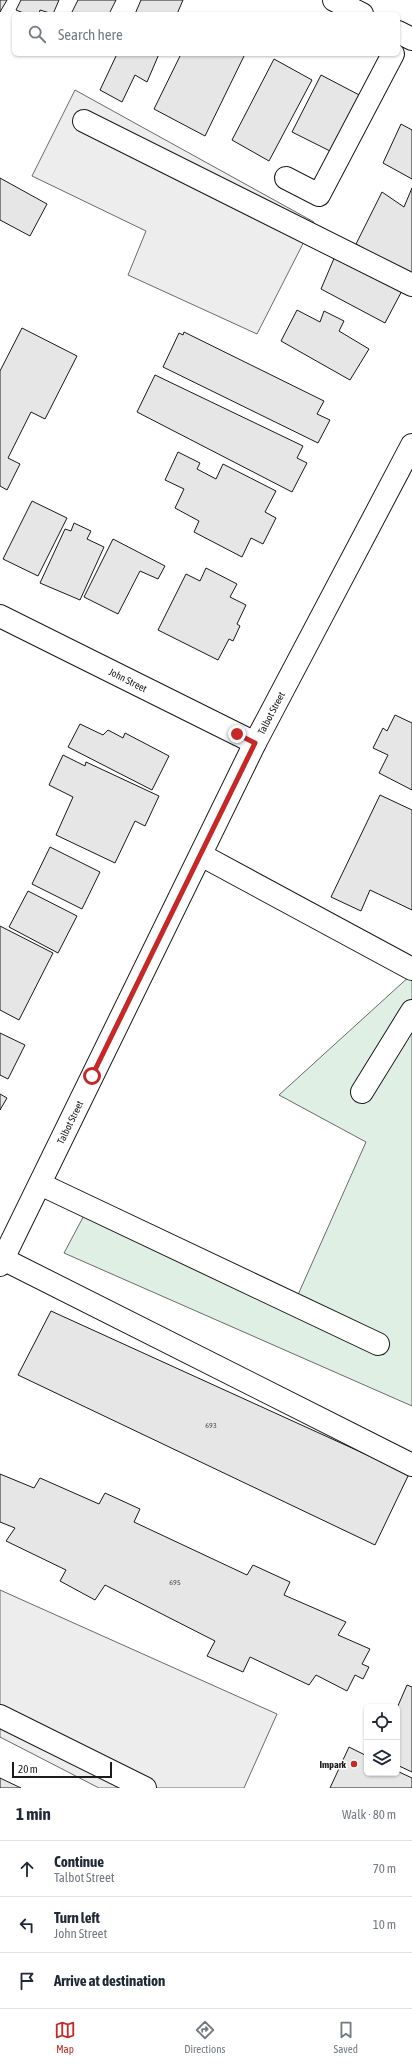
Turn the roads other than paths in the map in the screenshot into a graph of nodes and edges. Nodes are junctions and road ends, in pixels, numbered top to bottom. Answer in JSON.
{"nodes":[{"id":1,"x":334,"y":0,"type":"edge"},
{"id":2,"x":358,"y":12,"type":"edge"},
{"id":3,"x":392,"y":56,"type":"edge"},
{"id":4,"x":84,"y":121,"type":"dead end"},
{"id":5,"x":286,"y":178,"type":"dead end"},
{"id":6,"x":412,"y":285,"type":"edge"},
{"id":7,"x":412,"y":446,"type":"edge"},
{"id":8,"x":0,"y":616,"type":"edge"},
{"id":9,"x":255,"y":743,"type":"junction"},
{"id":10,"x":200,"y":855,"type":"junction"},
{"id":11,"x":412,"y":969,"type":"edge"},
{"id":12,"x":412,"y":1012,"type":"edge"},
{"id":13,"x":362,"y":1092,"type":"dead end"},
{"id":14,"x":40,"y":1184,"type":"junction"},
{"id":15,"x":3,"y":1251,"type":"edge"},
{"id":16,"x":378,"y":1344,"type":"dead end"},
{"id":17,"x":412,"y":1465,"type":"edge"},
{"id":18,"x":0,"y":1716,"type":"edge"},
{"id":19,"x":145,"y":1788,"type":"edge"}],
"edges":[{"from":1,"to":2,"type":"street"},
{"from":3,"to":5,"type":"street"},
{"from":4,"to":6,"type":"street"},
{"from":7,"to":9,"type":"street","name":"Talbot Street"},
{"from":8,"to":9,"type":"street","name":"John Street"},
{"from":9,"to":10,"type":"street","name":"Talbot Street"},
{"from":10,"to":11,"type":"street"},
{"from":10,"to":14,"type":"street","name":"Talbot Street"},
{"from":12,"to":13,"type":"street"},
{"from":14,"to":15,"type":"street","name":"Talbot Street"},
{"from":14,"to":16,"type":"street"},
{"from":15,"to":17,"type":"street"},
{"from":18,"to":19,"type":"street"}]}
